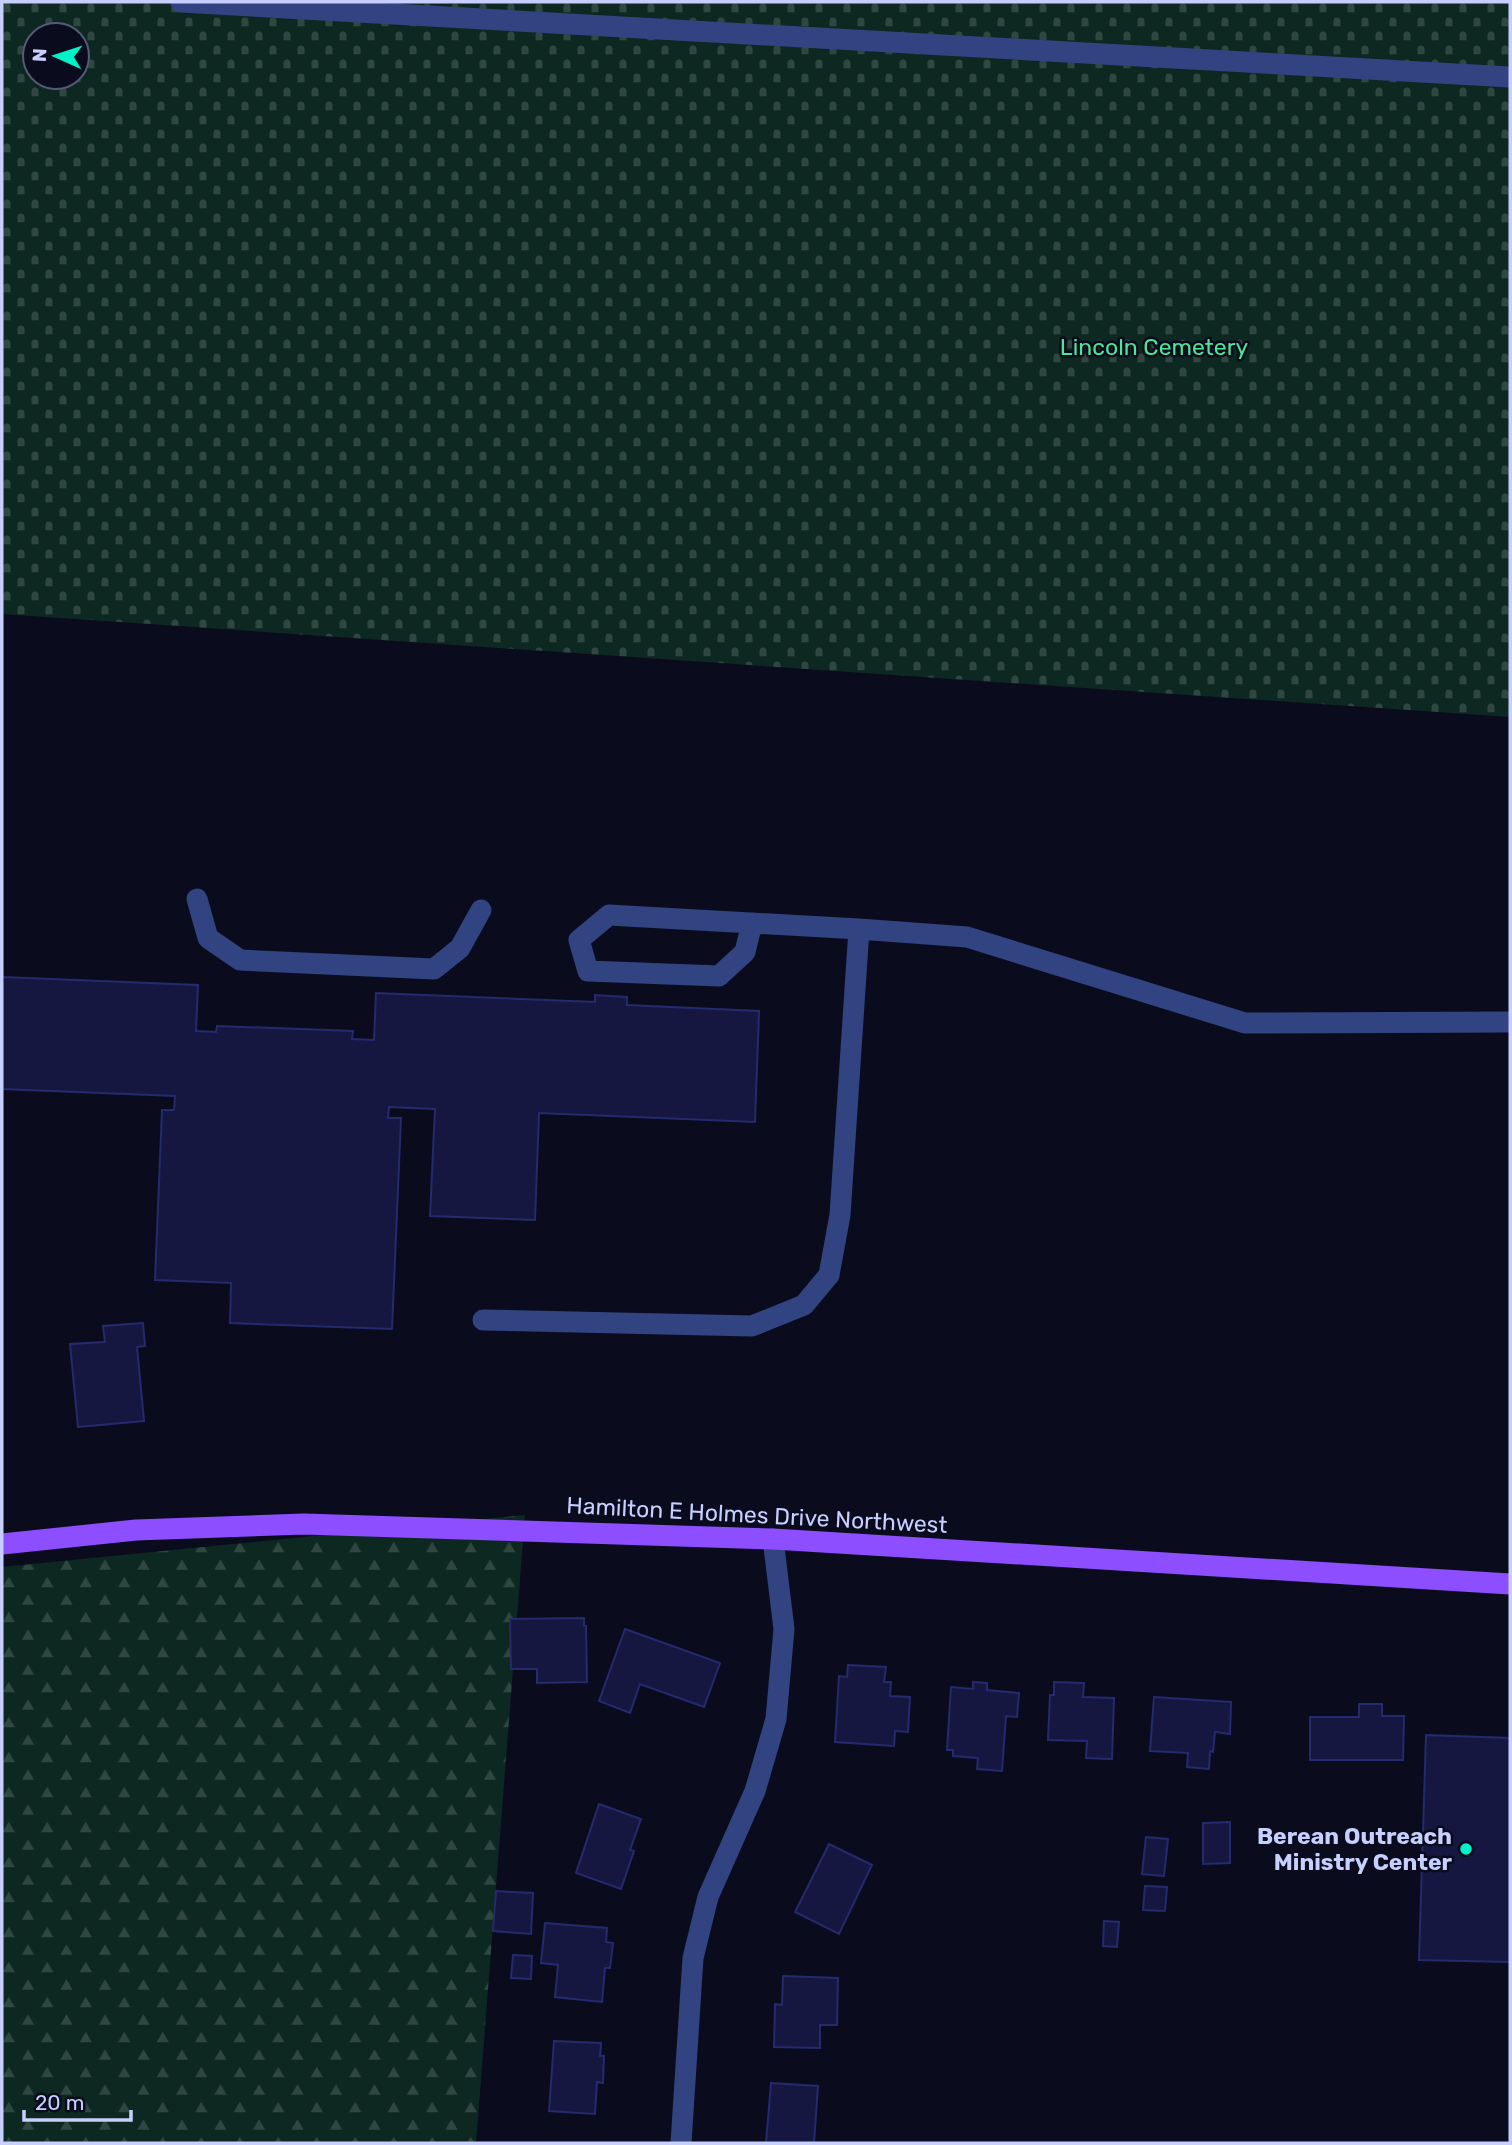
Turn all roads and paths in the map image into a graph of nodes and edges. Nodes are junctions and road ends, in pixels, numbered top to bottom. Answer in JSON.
{"nodes":[{"id":1,"x":181,"y":2,"type":"edge"},
{"id":2,"x":418,"y":8,"type":"edge"},
{"id":3,"x":1510,"y":77,"type":"edge"},
{"id":4,"x":197,"y":899,"type":"dead end"},
{"id":5,"x":481,"y":910,"type":"dead end"},
{"id":6,"x":751,"y":923,"type":"junction"},
{"id":7,"x":859,"y":929,"type":"junction"},
{"id":8,"x":1510,"y":1022,"type":"edge"},
{"id":9,"x":483,"y":1320,"type":"dead end"},
{"id":10,"x":773,"y":1539,"type":"junction"},
{"id":11,"x":2,"y":1544,"type":"edge"},
{"id":12,"x":1510,"y":1584,"type":"edge"},
{"id":13,"x":681,"y":2143,"type":"edge"}],
"edges":[{"from":1,"to":2,"type":"street"},
{"from":2,"to":3,"type":"street"},
{"from":4,"to":5,"type":"street"},
{"from":6,"to":6,"type":"street"},
{"from":6,"to":7,"type":"street"},
{"from":7,"to":8,"type":"street"},
{"from":7,"to":9,"type":"street"},
{"from":10,"to":11,"type":"main road","name":"Hamilton E Holmes Drive Northwest"},
{"from":10,"to":12,"type":"main road","name":"Hamilton E Holmes Drive Northwest"},
{"from":10,"to":13,"type":"street"}]}
